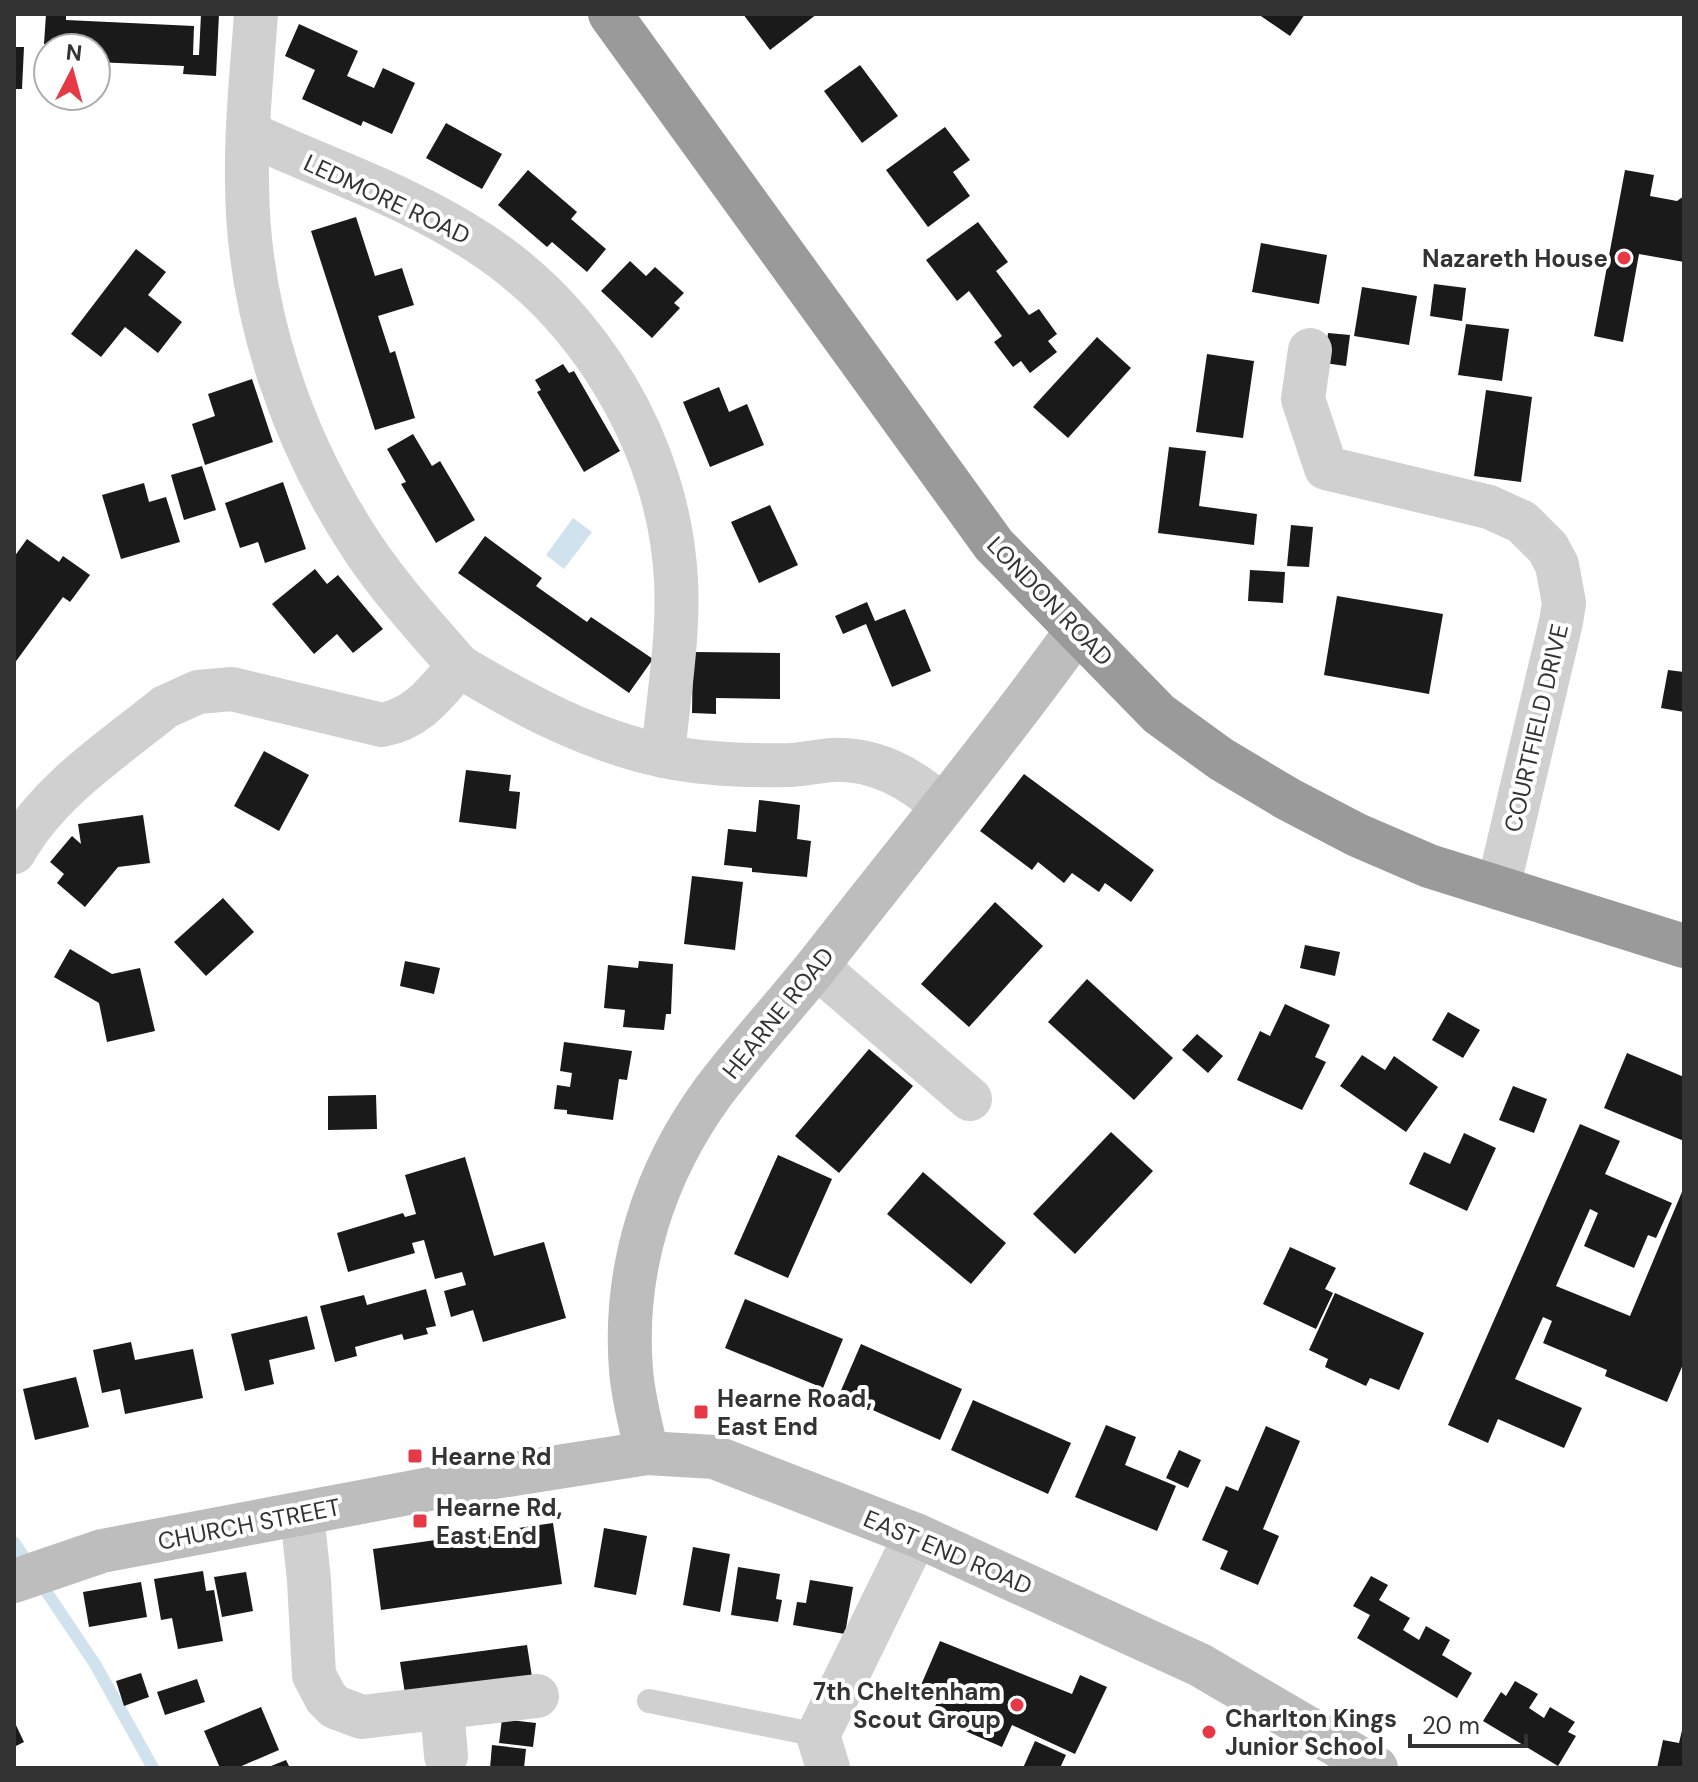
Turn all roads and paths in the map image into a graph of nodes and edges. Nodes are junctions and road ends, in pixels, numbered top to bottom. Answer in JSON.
{"nodes":[{"id":1,"x":256,"y":14,"type":"edge"},
{"id":2,"x":610,"y":14,"type":"edge"},
{"id":3,"x":248,"y":133,"type":"junction"},
{"id":4,"x":1310,"y":350,"type":"dead end"},
{"id":5,"x":1076,"y":632,"type":"junction"},
{"id":6,"x":459,"y":666,"type":"junction"},
{"id":7,"x":663,"y":756,"type":"junction"},
{"id":8,"x":942,"y":806,"type":"junction"},
{"id":9,"x":14,"y":852,"type":"edge"},
{"id":10,"x":1498,"y":888,"type":"junction"},
{"id":11,"x":1684,"y":946,"type":"edge"},
{"id":12,"x":817,"y":967,"type":"junction"},
{"id":13,"x":970,"y":1099,"type":"dead end"},
{"id":14,"x":647,"y":1453,"type":"junction"},
{"id":15,"x":488,"y":1478,"type":"joint"},
{"id":16,"x":302,"y":1514,"type":"junction"},
{"id":17,"x":916,"y":1535,"type":"junction"},
{"id":18,"x":14,"y":1581,"type":"edge"},
{"id":19,"x":537,"y":1696,"type":"dead end"},
{"id":20,"x":649,"y":1701,"type":"dead end"},
{"id":21,"x":442,"y":1708,"type":"junction"},
{"id":22,"x":823,"y":1752,"type":"edge"},
{"id":23,"x":446,"y":1756,"type":"dead end"},
{"id":24,"x":1376,"y":1768,"type":"edge"}],
"edges":[{"from":1,"to":3,"type":"street"},
{"from":2,"to":5,"type":"highway","name":"LONDON ROAD"},
{"from":3,"to":6,"type":"street"},
{"from":3,"to":7,"type":"street","name":"LEDMORE ROAD"},
{"from":4,"to":10,"type":"street","name":"COURTFIELD DRIVE"},
{"from":5,"to":8,"type":"street","name":"HEARNE ROAD"},
{"from":5,"to":10,"type":"highway","name":"LONDON ROAD"},
{"from":6,"to":7,"type":"street"},
{"from":6,"to":9,"type":"street"},
{"from":7,"to":8,"type":"street"},
{"from":8,"to":12,"type":"street","name":"HEARNE ROAD"},
{"from":10,"to":11,"type":"highway","name":"LONDON ROAD"},
{"from":12,"to":13,"type":"street"},
{"from":12,"to":14,"type":"street","name":"HEARNE ROAD"},
{"from":14,"to":15,"type":"street","name":"EAST END ROAD"},
{"from":14,"to":17,"type":"street","name":"EAST END ROAD"},
{"from":15,"to":16,"type":"street","name":"CHURCH STREET"},
{"from":16,"to":18,"type":"street","name":"CHURCH STREET"},
{"from":16,"to":21,"type":"street"},
{"from":17,"to":22,"type":"street"},
{"from":17,"to":24,"type":"street","name":"EAST END ROAD"},
{"from":19,"to":21,"type":"street"},
{"from":20,"to":22,"type":"lane"},
{"from":21,"to":23,"type":"street"}]}
